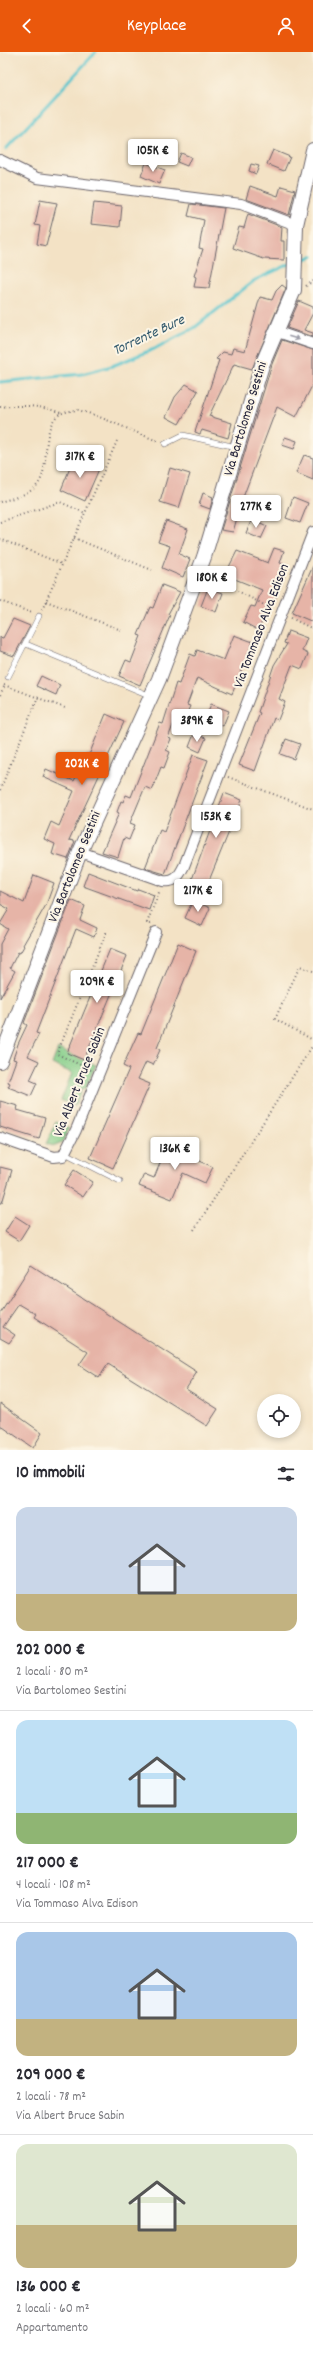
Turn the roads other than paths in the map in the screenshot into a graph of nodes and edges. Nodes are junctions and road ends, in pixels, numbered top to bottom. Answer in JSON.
{"nodes":[{"id":1,"x":313,"y":150,"type":"edge"},
{"id":2,"x":0,"y":160,"type":"edge"},
{"id":3,"x":296,"y":225,"type":"junction"},
{"id":4,"x":275,"y":331,"type":"junction"},
{"id":5,"x":313,"y":344,"type":"edge"},
{"id":6,"x":165,"y":444,"type":"road end"},
{"id":7,"x":237,"y":447,"type":"junction"},
{"id":8,"x":313,"y":532,"type":"edge"},
{"id":9,"x":39,"y":616,"type":"road end"},
{"id":10,"x":26,"y":644,"type":"junction"},
{"id":11,"x":8,"y":677,"type":"road end"},
{"id":12,"x":152,"y":696,"type":"junction"},
{"id":13,"x":80,"y":852,"type":"junction"},
{"id":14,"x":156,"y":932,"type":"road end"},
{"id":15,"x":0,"y":1061,"type":"edge"},
{"id":16,"x":0,"y":1138,"type":"edge"},
{"id":17,"x":65,"y":1153,"type":"junction"},
{"id":18,"x":120,"y":1181,"type":"dead end"}],
"edges":[{"from":1,"to":3,"type":"main road","name":"Via Bartolomeo Sestini"},
{"from":2,"to":3,"type":"street"},
{"from":3,"to":4,"type":"main road","name":"Via Bartolomeo Sestini"},
{"from":4,"to":5,"type":"street","one_way":true},
{"from":4,"to":7,"type":"main road","name":"Via Bartolomeo Sestini"},
{"from":6,"to":7,"type":"lane"},
{"from":7,"to":12,"type":"main road","name":"Via Bartolomeo Sestini"},
{"from":8,"to":13,"type":"street","name":"Via Tommaso Alva Edison"},
{"from":9,"to":10,"type":"lane"},
{"from":10,"to":11,"type":"lane"},
{"from":10,"to":12,"type":"lane"},
{"from":12,"to":13,"type":"main road","name":"Via Bartolomeo Sestini"},
{"from":13,"to":15,"type":"main road","name":"Via Bartolomeo Sestini"},
{"from":14,"to":17,"type":"street","name":"Via Albert Bruce Sabin"},
{"from":16,"to":17,"type":"street","name":"Via Albert Bruce Sabin"},
{"from":17,"to":18,"type":"lane"}]}
